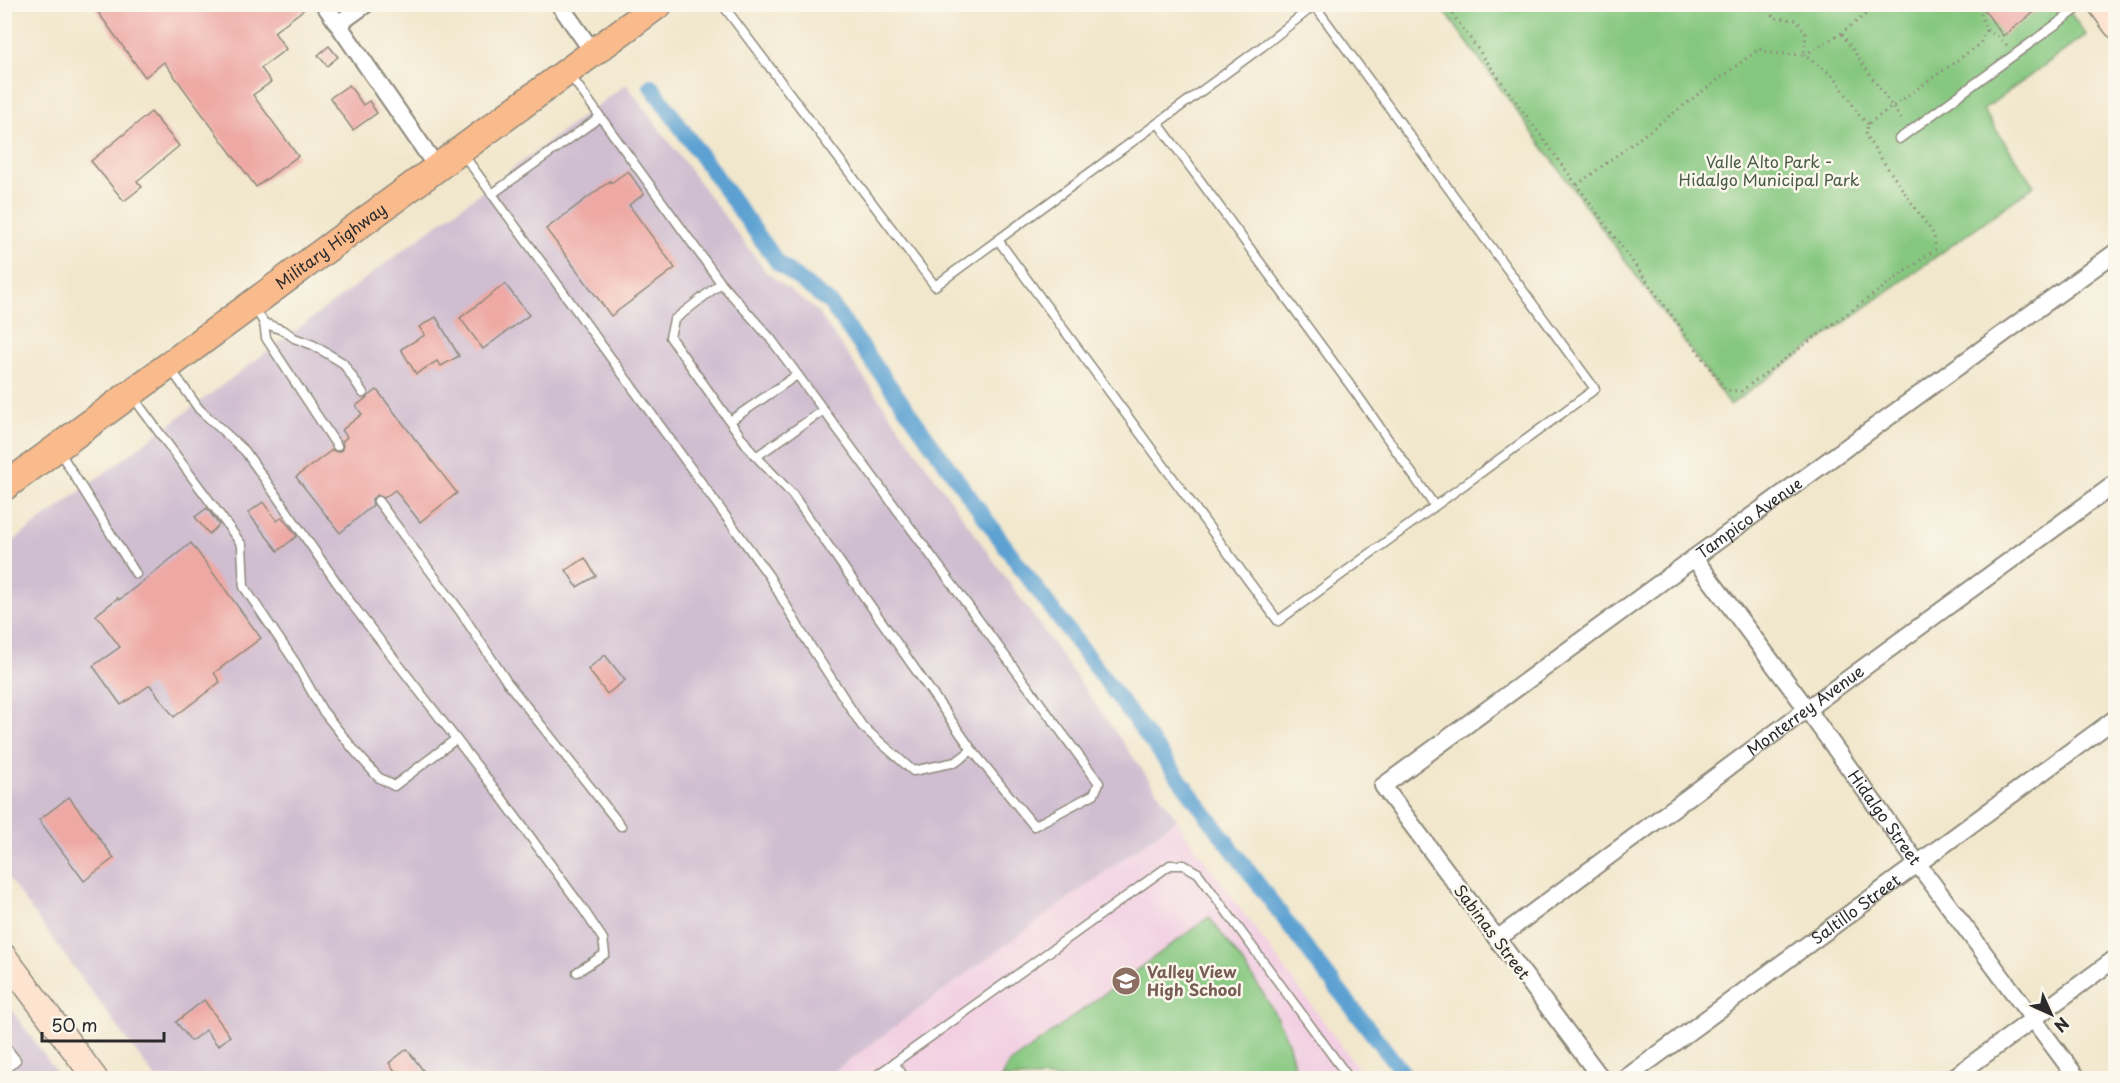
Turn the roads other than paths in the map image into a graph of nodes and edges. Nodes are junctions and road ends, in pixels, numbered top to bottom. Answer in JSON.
{"nodes":[{"id":1,"x":324,"y":4,"type":"edge"},
{"id":2,"x":366,"y":4,"type":"edge"},
{"id":3,"x":559,"y":4,"type":"edge"},
{"id":4,"x":659,"y":4,"type":"edge"},
{"id":5,"x":722,"y":4,"type":"edge"},
{"id":6,"x":2084,"y":4,"type":"edge"},
{"id":7,"x":1316,"y":5,"type":"edge"},
{"id":8,"x":338,"y":24,"type":"junction"},
{"id":9,"x":593,"y":52,"type":"junction"},
{"id":10,"x":567,"y":72,"type":"junction"},
{"id":11,"x":600,"y":117,"type":"junction"},
{"id":12,"x":1158,"y":123,"type":"junction"},
{"id":13,"x":1899,"y":139,"type":"dead end"},
{"id":14,"x":461,"y":152,"type":"junction"},
{"id":15,"x":438,"y":169,"type":"junction"},
{"id":16,"x":492,"y":194,"type":"junction"},
{"id":17,"x":998,"y":240,"type":"junction"},
{"id":18,"x":2114,"y":258,"type":"edge"},
{"id":19,"x":721,"y":283,"type":"junction"},
{"id":20,"x":258,"y":313,"type":"junction"},
{"id":21,"x":169,"y":367,"type":"junction"},
{"id":22,"x":797,"y":375,"type":"junction"},
{"id":23,"x":363,"y":393,"type":"dead end"},
{"id":24,"x":131,"y":394,"type":"junction"},
{"id":25,"x":824,"y":410,"type":"junction"},
{"id":26,"x":730,"y":421,"type":"junction"},
{"id":27,"x":337,"y":446,"type":"dead end"},
{"id":28,"x":58,"y":448,"type":"junction"},
{"id":29,"x":757,"y":456,"type":"junction"},
{"id":30,"x":2115,"y":483,"type":"edge"},
{"id":31,"x":4,"y":487,"type":"edge"},
{"id":32,"x":378,"y":501,"type":"dead end"},
{"id":33,"x":1434,"y":505,"type":"junction"},
{"id":34,"x":1694,"y":558,"type":"junction"},
{"id":35,"x":136,"y":574,"type":"dead end"},
{"id":36,"x":1807,"y":709,"type":"junction"},
{"id":37,"x":2115,"y":718,"type":"edge"},
{"id":38,"x":456,"y":739,"type":"junction"},
{"id":39,"x":972,"y":750,"type":"junction"},
{"id":40,"x":1383,"y":786,"type":"joint"},
{"id":41,"x":621,"y":826,"type":"dead end"},
{"id":42,"x":1917,"y":863,"type":"junction"},
{"id":43,"x":1497,"y":939,"type":"junction"},
{"id":44,"x":4,"y":956,"type":"edge"},
{"id":45,"x":2115,"y":958,"type":"edge"},
{"id":46,"x":577,"y":972,"type":"dead end"},
{"id":47,"x":2034,"y":1018,"type":"junction"},
{"id":48,"x":4,"y":1045,"type":"edge"},
{"id":49,"x":894,"y":1063,"type":"junction"},
{"id":50,"x":4,"y":1071,"type":"edge"},
{"id":51,"x":95,"y":1078,"type":"edge"},
{"id":52,"x":873,"y":1078,"type":"edge"},
{"id":53,"x":905,"y":1078,"type":"edge"},
{"id":54,"x":1349,"y":1078,"type":"edge"},
{"id":55,"x":1601,"y":1078,"type":"edge"},
{"id":56,"x":1626,"y":1078,"type":"edge"},
{"id":57,"x":1953,"y":1078,"type":"edge"},
{"id":58,"x":2077,"y":1078,"type":"edge"}],
"edges":[{"from":1,"to":8,"type":"street"},
{"from":2,"to":8,"type":"street"},
{"from":3,"to":9,"type":"street"},
{"from":4,"to":9,"type":"main road","name":"Military Highway"},
{"from":5,"to":17,"type":"lane"},
{"from":6,"to":13,"type":"lane"},
{"from":7,"to":12,"type":"lane"},
{"from":7,"to":33,"type":"lane"},
{"from":8,"to":15,"type":"street"},
{"from":9,"to":10,"type":"main road","name":"Military Highway"},
{"from":10,"to":11,"type":"lane"},
{"from":10,"to":14,"type":"main road","name":"Military Highway"},
{"from":11,"to":16,"type":"lane"},
{"from":11,"to":19,"type":"lane"},
{"from":12,"to":17,"type":"lane"},
{"from":12,"to":33,"type":"lane"},
{"from":14,"to":15,"type":"main road","name":"Military Highway"},
{"from":14,"to":16,"type":"lane"},
{"from":15,"to":20,"type":"main road","name":"Military Highway"},
{"from":16,"to":39,"type":"lane"},
{"from":17,"to":33,"type":"lane"},
{"from":18,"to":34,"type":"street","name":"Tampico Avenue"},
{"from":19,"to":22,"type":"lane"},
{"from":19,"to":26,"type":"lane"},
{"from":20,"to":21,"type":"main road","name":"Military Highway"},
{"from":20,"to":23,"type":"lane"},
{"from":20,"to":27,"type":"lane"},
{"from":21,"to":24,"type":"main road","name":"Military Highway"},
{"from":21,"to":38,"type":"lane"},
{"from":22,"to":25,"type":"lane"},
{"from":22,"to":26,"type":"lane"},
{"from":24,"to":28,"type":"main road","name":"Military Highway"},
{"from":24,"to":38,"type":"lane"},
{"from":25,"to":29,"type":"lane"},
{"from":25,"to":39,"type":"lane"},
{"from":26,"to":29,"type":"lane"},
{"from":28,"to":31,"type":"main road","name":"Military Highway"},
{"from":28,"to":35,"type":"lane"},
{"from":29,"to":39,"type":"lane"},
{"from":30,"to":36,"type":"street","name":"Monterrey Avenue"},
{"from":32,"to":41,"type":"lane"},
{"from":34,"to":36,"type":"street","name":"Hidalgo Street"},
{"from":34,"to":40,"type":"street","name":"Tampico Avenue"},
{"from":36,"to":42,"type":"street","name":"Hidalgo Street"},
{"from":36,"to":43,"type":"street","name":"Monterrey Avenue"},
{"from":37,"to":42,"type":"street","name":"Saltillo Street"},
{"from":38,"to":46,"type":"lane"},
{"from":40,"to":43,"type":"street","name":"Sabinas Street"},
{"from":42,"to":47,"type":"street","name":"Hidalgo Street"},
{"from":42,"to":56,"type":"street","name":"Saltillo Street"},
{"from":43,"to":55,"type":"street","name":"Sabinas Street"},
{"from":44,"to":51,"type":"main road"},
{"from":45,"to":47,"type":"street"},
{"from":47,"to":57,"type":"street"},
{"from":47,"to":58,"type":"street","name":"Hidalgo Street"},
{"from":48,"to":50,"type":"lane"},
{"from":49,"to":52,"type":"lane"},
{"from":49,"to":53,"type":"lane"},
{"from":49,"to":54,"type":"lane"}]}
